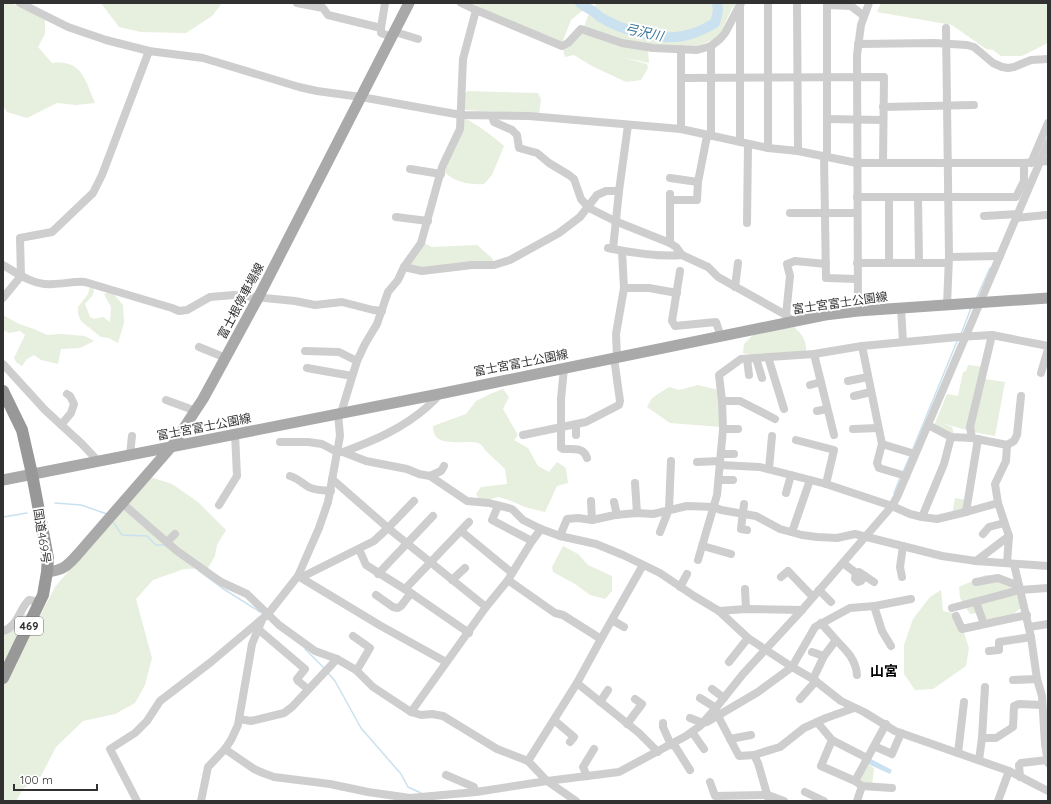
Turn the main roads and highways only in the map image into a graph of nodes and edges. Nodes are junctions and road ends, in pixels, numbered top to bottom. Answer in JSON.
{"nodes":[{"id":1,"x":409,"y":3,"type":"edge"},
{"id":2,"x":1048,"y":298,"type":"edge"},
{"id":3,"x":3,"y":390,"type":"edge"},
{"id":4,"x":172,"y":446,"type":"junction"},
{"id":5,"x":32,"y":474,"type":"junction"},
{"id":6,"x":3,"y":480,"type":"edge"},
{"id":7,"x":47,"y":572,"type":"junction"},
{"id":8,"x":3,"y":678,"type":"edge"}],
"edges":[{"from":1,"to":4,"type":"main road","name":"富士根停車場線"},
{"from":2,"to":4,"type":"main road","name":"富士宮富士公園線"},
{"from":3,"to":5,"type":"highway","name":"国道469号","number":"469"},
{"from":4,"to":5,"type":"main road","name":"富士宮富士公園線"},
{"from":4,"to":7,"type":"main road","name":"富士根停車場線"},
{"from":5,"to":6,"type":"main road","name":"富士宮富士公園線"},
{"from":5,"to":7,"type":"highway","name":"国道469号","number":"469"},
{"from":7,"to":8,"type":"highway","name":"国道469号","number":"469"}]}
